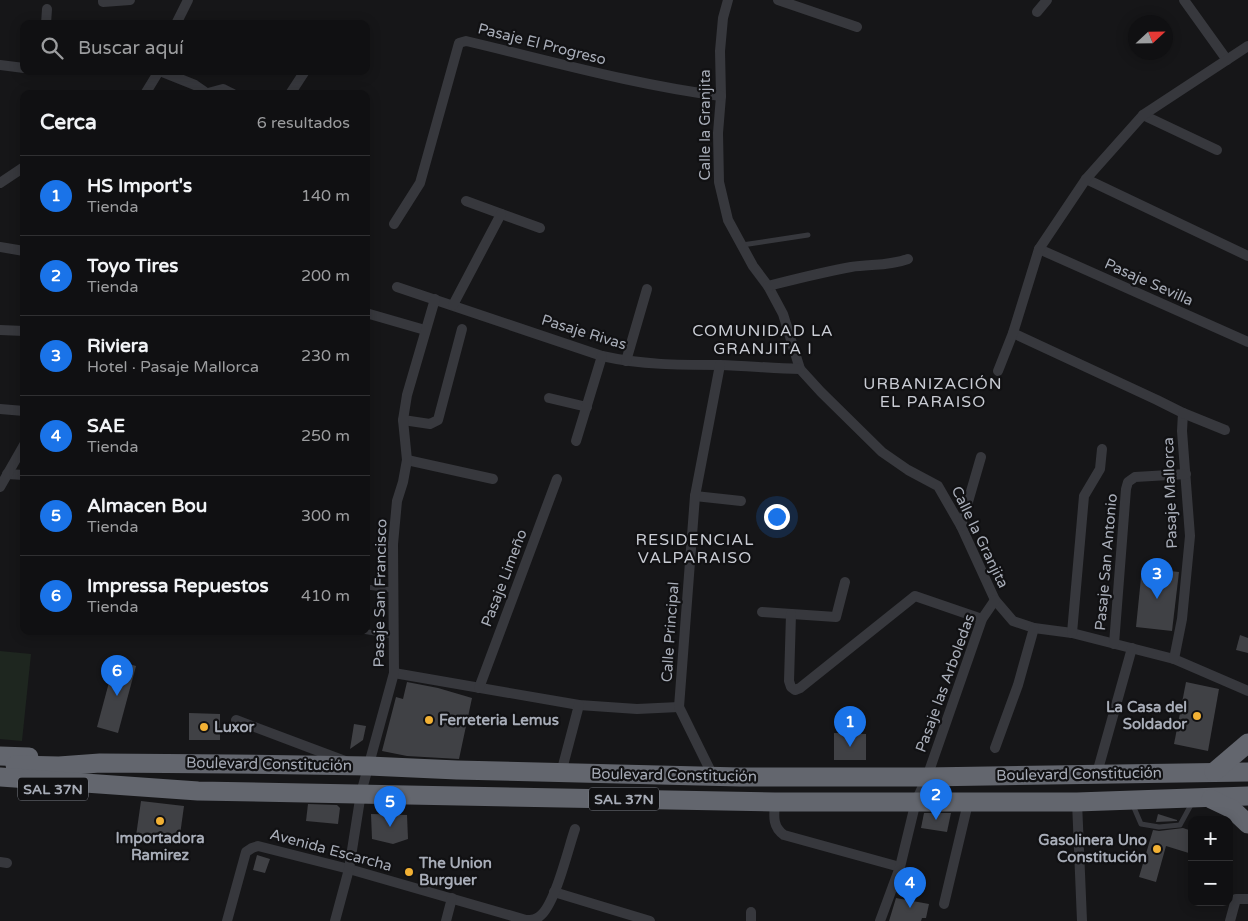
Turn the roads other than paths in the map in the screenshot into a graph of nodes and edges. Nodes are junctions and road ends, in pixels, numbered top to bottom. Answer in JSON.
{"nodes":[{"id":1,"x":130,"y":0,"type":"edge"},
{"id":2,"x":188,"y":0,"type":"edge"},
{"id":3,"x":728,"y":0,"type":"edge"},
{"id":4,"x":778,"y":0,"type":"edge"},
{"id":5,"x":1047,"y":0,"type":"edge"},
{"id":6,"x":1184,"y":0,"type":"edge"},
{"id":7,"x":103,"y":1,"type":"edge"},
{"id":8,"x":47,"y":9,"type":"dead end"},
{"id":9,"x":1037,"y":12,"type":"dead end"},
{"id":10,"x":46,"y":20,"type":"edge"},
{"id":11,"x":178,"y":20,"type":"edge"},
{"id":12,"x":857,"y":27,"type":"dead end"},
{"id":13,"x":1248,"y":46,"type":"edge"},
{"id":14,"x":1227,"y":60,"type":"junction"},
{"id":15,"x":0,"y":65,"type":"edge"},
{"id":16,"x":20,"y":68,"type":"edge"},
{"id":17,"x":157,"y":75,"type":"edge"},
{"id":18,"x":170,"y":75,"type":"edge"},
{"id":19,"x":302,"y":75,"type":"edge"},
{"id":20,"x":148,"y":90,"type":"edge"},
{"id":21,"x":203,"y":90,"type":"edge"},
{"id":22,"x":293,"y":90,"type":"edge"},
{"id":23,"x":721,"y":96,"type":"junction"},
{"id":24,"x":1144,"y":115,"type":"junction"},
{"id":25,"x":1217,"y":150,"type":"dead end"},
{"id":26,"x":20,"y":170,"type":"edge"},
{"id":27,"x":1086,"y":178,"type":"junction"},
{"id":28,"x":0,"y":183,"type":"edge"},
{"id":29,"x":466,"y":201,"type":"dead end"},
{"id":30,"x":501,"y":214,"type":"junction"},
{"id":31,"x":394,"y":224,"type":"dead end"},
{"id":32,"x":540,"y":228,"type":"dead end"},
{"id":33,"x":808,"y":234,"type":"dead end"},
{"id":34,"x":742,"y":245,"type":"junction"},
{"id":35,"x":0,"y":247,"type":"edge"},
{"id":36,"x":1038,"y":249,"type":"junction"},
{"id":37,"x":20,"y":250,"type":"edge"},
{"id":38,"x":1248,"y":256,"type":"edge"},
{"id":39,"x":908,"y":258,"type":"dead end"},
{"id":40,"x":768,"y":286,"type":"junction"},
{"id":41,"x":397,"y":287,"type":"dead end"},
{"id":42,"x":647,"y":290,"type":"dead end"},
{"id":43,"x":434,"y":299,"type":"junction"},
{"id":44,"x":453,"y":304,"type":"junction"},
{"id":45,"x":370,"y":314,"type":"edge"},
{"id":46,"x":462,"y":329,"type":"dead end"},
{"id":47,"x":0,"y":330,"type":"edge"},
{"id":48,"x":425,"y":330,"type":"junction"},
{"id":49,"x":20,"y":331,"type":"edge"},
{"id":50,"x":1013,"y":333,"type":"junction"},
{"id":51,"x":1248,"y":342,"type":"edge"},
{"id":52,"x":602,"y":356,"type":"junction"},
{"id":53,"x":626,"y":361,"type":"junction"},
{"id":54,"x":720,"y":365,"type":"junction"},
{"id":55,"x":800,"y":369,"type":"junction"},
{"id":56,"x":998,"y":371,"type":"dead end"},
{"id":57,"x":549,"y":398,"type":"dead end"},
{"id":58,"x":587,"y":407,"type":"junction"},
{"id":59,"x":0,"y":410,"type":"edge"},
{"id":60,"x":20,"y":411,"type":"edge"},
{"id":61,"x":1183,"y":413,"type":"junction"},
{"id":62,"x":403,"y":420,"type":"junction"},
{"id":63,"x":1225,"y":430,"type":"dead end"},
{"id":64,"x":576,"y":441,"type":"dead end"},
{"id":65,"x":1102,"y":448,"type":"dead end"},
{"id":66,"x":20,"y":451,"type":"edge"},
{"id":67,"x":981,"y":457,"type":"dead end"},
{"id":68,"x":407,"y":460,"type":"junction"},
{"id":69,"x":7,"y":474,"type":"junction"},
{"id":70,"x":1186,"y":474,"type":"junction"},
{"id":71,"x":20,"y":475,"type":"edge"},
{"id":72,"x":557,"y":479,"type":"dead end"},
{"id":73,"x":493,"y":480,"type":"dead end"},
{"id":74,"x":0,"y":487,"type":"edge"},
{"id":75,"x":695,"y":496,"type":"junction"},
{"id":76,"x":741,"y":501,"type":"dead end"},
{"id":77,"x":962,"y":526,"type":"junction"},
{"id":78,"x":845,"y":582,"type":"dead end"},
{"id":79,"x":370,"y":587,"type":"edge"},
{"id":80,"x":394,"y":591,"type":"junction"},
{"id":81,"x":995,"y":600,"type":"junction"},
{"id":82,"x":762,"y":612,"type":"dead end"},
{"id":83,"x":790,"y":614,"type":"junction"},
{"id":84,"x":982,"y":619,"type":"junction"},
{"id":85,"x":1034,"y":628,"type":"junction"},
{"id":86,"x":370,"y":632,"type":"edge"},
{"id":87,"x":1072,"y":633,"type":"junction"},
{"id":88,"x":394,"y":636,"type":"junction"},
{"id":89,"x":1114,"y":644,"type":"junction"},
{"id":90,"x":1132,"y":648,"type":"junction"},
{"id":91,"x":1174,"y":659,"type":"junction"},
{"id":92,"x":394,"y":673,"type":"junction"},
{"id":93,"x":479,"y":688,"type":"junction"},
{"id":94,"x":1248,"y":691,"type":"edge"},
{"id":95,"x":579,"y":706,"type":"junction"},
{"id":96,"x":679,"y":708,"type":"junction"},
{"id":97,"x":236,"y":720,"type":"dead end"},
{"id":98,"x":1248,"y":742,"type":"edge"},
{"id":99,"x":995,"y":748,"type":"dead end"},
{"id":100,"x":0,"y":756,"type":"edge"},
{"id":101,"x":100,"y":763,"type":"junction"},
{"id":102,"x":0,"y":765,"type":"edge"},
{"id":103,"x":363,"y":766,"type":"junction"},
{"id":104,"x":561,"y":772,"type":"junction"},
{"id":105,"x":1214,"y":772,"type":"junction"},
{"id":106,"x":1248,"y":772,"type":"edge"},
{"id":107,"x":1097,"y":773,"type":"junction"},
{"id":108,"x":0,"y":776,"type":"edge"},
{"id":109,"x":713,"y":776,"type":"junction"},
{"id":110,"x":927,"y":777,"type":"junction"},
{"id":111,"x":107,"y":783,"type":"junction"},
{"id":112,"x":0,"y":786,"type":"edge"},
{"id":113,"x":361,"y":793,"type":"junction"},
{"id":114,"x":1248,"y":796,"type":"edge"},
{"id":115,"x":1202,"y":798,"type":"junction"},
{"id":116,"x":1131,"y":800,"type":"junction"},
{"id":117,"x":916,"y":801,"type":"junction"},
{"id":118,"x":775,"y":802,"type":"junction"},
{"id":119,"x":1076,"y":802,"type":"junction"},
{"id":120,"x":968,"y":803,"type":"junction"},
{"id":121,"x":1248,"y":824,"type":"edge"},
{"id":122,"x":575,"y":829,"type":"dead end"},
{"id":123,"x":900,"y":867,"type":"junction"},
{"id":124,"x":349,"y":869,"type":"junction"},
{"id":125,"x":554,"y":892,"type":"junction"},
{"id":126,"x":452,"y":898,"type":"junction"},
{"id":127,"x":1248,"y":899,"type":"edge"},
{"id":128,"x":944,"y":904,"type":"dead end"},
{"id":129,"x":227,"y":921,"type":"edge"},
{"id":130,"x":335,"y":921,"type":"edge"},
{"id":131,"x":446,"y":921,"type":"edge"},
{"id":132,"x":650,"y":921,"type":"edge"},
{"id":133,"x":880,"y":921,"type":"edge"},
{"id":134,"x":1082,"y":921,"type":"edge"},
{"id":135,"x":1230,"y":921,"type":"edge"}],
"edges":[{"from":1,"to":7,"type":"street"},
{"from":2,"to":11,"type":"street"},
{"from":3,"to":23,"type":"street","name":"Calle la Granjita"},
{"from":4,"to":12,"type":"street"},
{"from":5,"to":9,"type":"street"},
{"from":6,"to":14,"type":"street"},
{"from":8,"to":10,"type":"street"},
{"from":13,"to":14,"type":"street"},
{"from":14,"to":24,"type":"street"},
{"from":15,"to":16,"type":"street"},
{"from":17,"to":20,"type":"street"},
{"from":18,"to":21,"type":"street"},
{"from":19,"to":22,"type":"street"},
{"from":23,"to":31,"type":"street","name":"Pasaje El Progreso"},
{"from":23,"to":34,"type":"street","name":"Calle la Granjita"},
{"from":24,"to":25,"type":"street"},
{"from":24,"to":27,"type":"street"},
{"from":26,"to":28,"type":"street"},
{"from":27,"to":36,"type":"street"},
{"from":27,"to":38,"type":"street"},
{"from":29,"to":30,"type":"street"},
{"from":30,"to":32,"type":"street"},
{"from":30,"to":44,"type":"street"},
{"from":33,"to":34,"type":"lane"},
{"from":34,"to":40,"type":"street","name":"Calle la Granjita"},
{"from":35,"to":37,"type":"street"},
{"from":36,"to":50,"type":"street"},
{"from":36,"to":51,"type":"street","name":"Pasaje Sevilla"},
{"from":39,"to":40,"type":"street"},
{"from":40,"to":55,"type":"street","name":"Calle la Granjita"},
{"from":41,"to":43,"type":"street","name":"Pasaje Rivas"},
{"from":42,"to":53,"type":"street"},
{"from":43,"to":44,"type":"street","name":"Pasaje Rivas"},
{"from":43,"to":48,"type":"street","name":"Pasaje San Francisco"},
{"from":44,"to":52,"type":"street","name":"Pasaje Rivas"},
{"from":45,"to":48,"type":"street"},
{"from":46,"to":62,"type":"street"},
{"from":47,"to":49,"type":"street"},
{"from":48,"to":62,"type":"street","name":"Pasaje San Francisco"},
{"from":50,"to":56,"type":"street"},
{"from":50,"to":61,"type":"street"},
{"from":52,"to":53,"type":"street","name":"Pasaje Rivas"},
{"from":52,"to":58,"type":"street"},
{"from":53,"to":54,"type":"street","name":"Pasaje Rivas"},
{"from":54,"to":55,"type":"street","name":"Pasaje Rivas"},
{"from":54,"to":75,"type":"street","name":"Calle Principal"},
{"from":55,"to":77,"type":"street","name":"Calle la Granjita"},
{"from":57,"to":58,"type":"street"},
{"from":58,"to":64,"type":"street"},
{"from":59,"to":60,"type":"street"},
{"from":61,"to":63,"type":"street"},
{"from":61,"to":70,"type":"street","name":"Pasaje Mallorca"},
{"from":62,"to":68,"type":"street","name":"Pasaje San Francisco"},
{"from":65,"to":87,"type":"street"},
{"from":66,"to":69,"type":"street"},
{"from":67,"to":77,"type":"street"},
{"from":68,"to":73,"type":"street"},
{"from":68,"to":80,"type":"street","name":"Pasaje San Francisco"},
{"from":69,"to":71,"type":"street"},
{"from":69,"to":74,"type":"street"},
{"from":70,"to":89,"type":"street","name":"Pasaje San Antonio"},
{"from":70,"to":91,"type":"street","name":"Pasaje Mallorca"},
{"from":72,"to":93,"type":"street","name":"Pasaje Limeño"},
{"from":75,"to":76,"type":"street"},
{"from":75,"to":96,"type":"street","name":"Calle Principal"},
{"from":77,"to":81,"type":"street","name":"Calle la Granjita"},
{"from":78,"to":83,"type":"street"},
{"from":79,"to":80,"type":"lane"},
{"from":80,"to":88,"type":"street","name":"Pasaje San Francisco"},
{"from":81,"to":84,"type":"street","name":"Pasaje las Arboledas"},
{"from":81,"to":85,"type":"street","name":"Calle la Granjita"},
{"from":82,"to":83,"type":"street"},
{"from":83,"to":84,"type":"street"},
{"from":84,"to":110,"type":"street","name":"Pasaje las Arboledas"},
{"from":85,"to":87,"type":"street","name":"Calle la Granjita"},
{"from":85,"to":99,"type":"street"},
{"from":86,"to":88,"type":"lane"},
{"from":87,"to":89,"type":"street","name":"Calle la Granjita"},
{"from":88,"to":92,"type":"street","name":"Pasaje San Francisco"},
{"from":89,"to":90,"type":"street","name":"Calle la Granjita"},
{"from":90,"to":91,"type":"street","name":"Calle la Granjita"},
{"from":90,"to":107,"type":"street"},
{"from":91,"to":94,"type":"street","name":"Calle la Granjita"},
{"from":92,"to":93,"type":"street"},
{"from":92,"to":103,"type":"street","name":"Pasaje San Francisco"},
{"from":93,"to":95,"type":"street"},
{"from":95,"to":96,"type":"street"},
{"from":95,"to":104,"type":"street"},
{"from":96,"to":109,"type":"street"},
{"from":97,"to":103,"type":"street"},
{"from":98,"to":105,"type":"highway"},
{"from":100,"to":101,"type":"highway","name":"Boulevard Constitución","number":"SAL 37N"},
{"from":101,"to":102,"type":"highway","name":"Boulevard Constitución","number":"SAL 37N"},
{"from":101,"to":103,"type":"highway","name":"Boulevard Constitución","number":"SAL 37N"},
{"from":103,"to":104,"type":"highway","name":"Boulevard Constitución","number":"SAL 37N"},
{"from":103,"to":113,"type":"street","name":"Pasaje San Francisco"},
{"from":104,"to":109,"type":"highway","name":"Boulevard Constitución","number":"SAL 37N"},
{"from":105,"to":106,"type":"highway","name":"Boulevard Constitución","number":"SAL 37N"},
{"from":105,"to":107,"type":"highway","name":"Boulevard Constitución","number":"SAL 37N"},
{"from":107,"to":110,"type":"highway","name":"Boulevard Constitución","number":"SAL 37N"},
{"from":108,"to":111,"type":"highway","name":"Boulevard Constitución","number":"SAL 37N"},
{"from":109,"to":110,"type":"highway","name":"Boulevard Constitución","number":"SAL 37N"},
{"from":110,"to":117,"type":"street","name":"Pasaje las Arboledas"},
{"from":111,"to":112,"type":"highway","name":"Boulevard Constitución","number":"SAL 37N"},
{"from":111,"to":113,"type":"highway","name":"Boulevard Constitución","number":"SAL 37N"},
{"from":113,"to":118,"type":"highway","name":"Boulevard Constitución","number":"SAL 37N"},
{"from":113,"to":124,"type":"street","name":"Pasaje San Francisco"},
{"from":114,"to":115,"type":"highway","name":"Boulevard Constitución","number":"SAL 37N"},
{"from":115,"to":116,"type":"highway","name":"Boulevard Constitución","number":"SAL 37N"},
{"from":115,"to":116,"type":"lane"},
{"from":115,"to":121,"type":"highway"},
{"from":116,"to":119,"type":"highway","name":"Boulevard Constitución","number":"SAL 37N"},
{"from":117,"to":118,"type":"highway","name":"Boulevard Constitución","number":"SAL 37N"},
{"from":117,"to":120,"type":"highway","name":"Boulevard Constitución","number":"SAL 37N"},
{"from":117,"to":123,"type":"street","name":"Pasaje las Arboledas"},
{"from":118,"to":123,"type":"street"},
{"from":119,"to":120,"type":"highway","name":"Boulevard Constitución","number":"SAL 37N"},
{"from":119,"to":134,"type":"street"},
{"from":120,"to":128,"type":"street"},
{"from":122,"to":125,"type":"street"},
{"from":123,"to":133,"type":"street","name":"Pasaje las Arboledas"},
{"from":124,"to":126,"type":"street","name":"Avenida Escarcha"},
{"from":124,"to":129,"type":"street","name":"Avenida Escarcha"},
{"from":124,"to":130,"type":"street","name":"Pasaje San Francisco"},
{"from":125,"to":126,"type":"street","name":"Avenida Escarcha"},
{"from":125,"to":132,"type":"street"},
{"from":126,"to":131,"type":"street"},
{"from":127,"to":135,"type":"street"}]}
